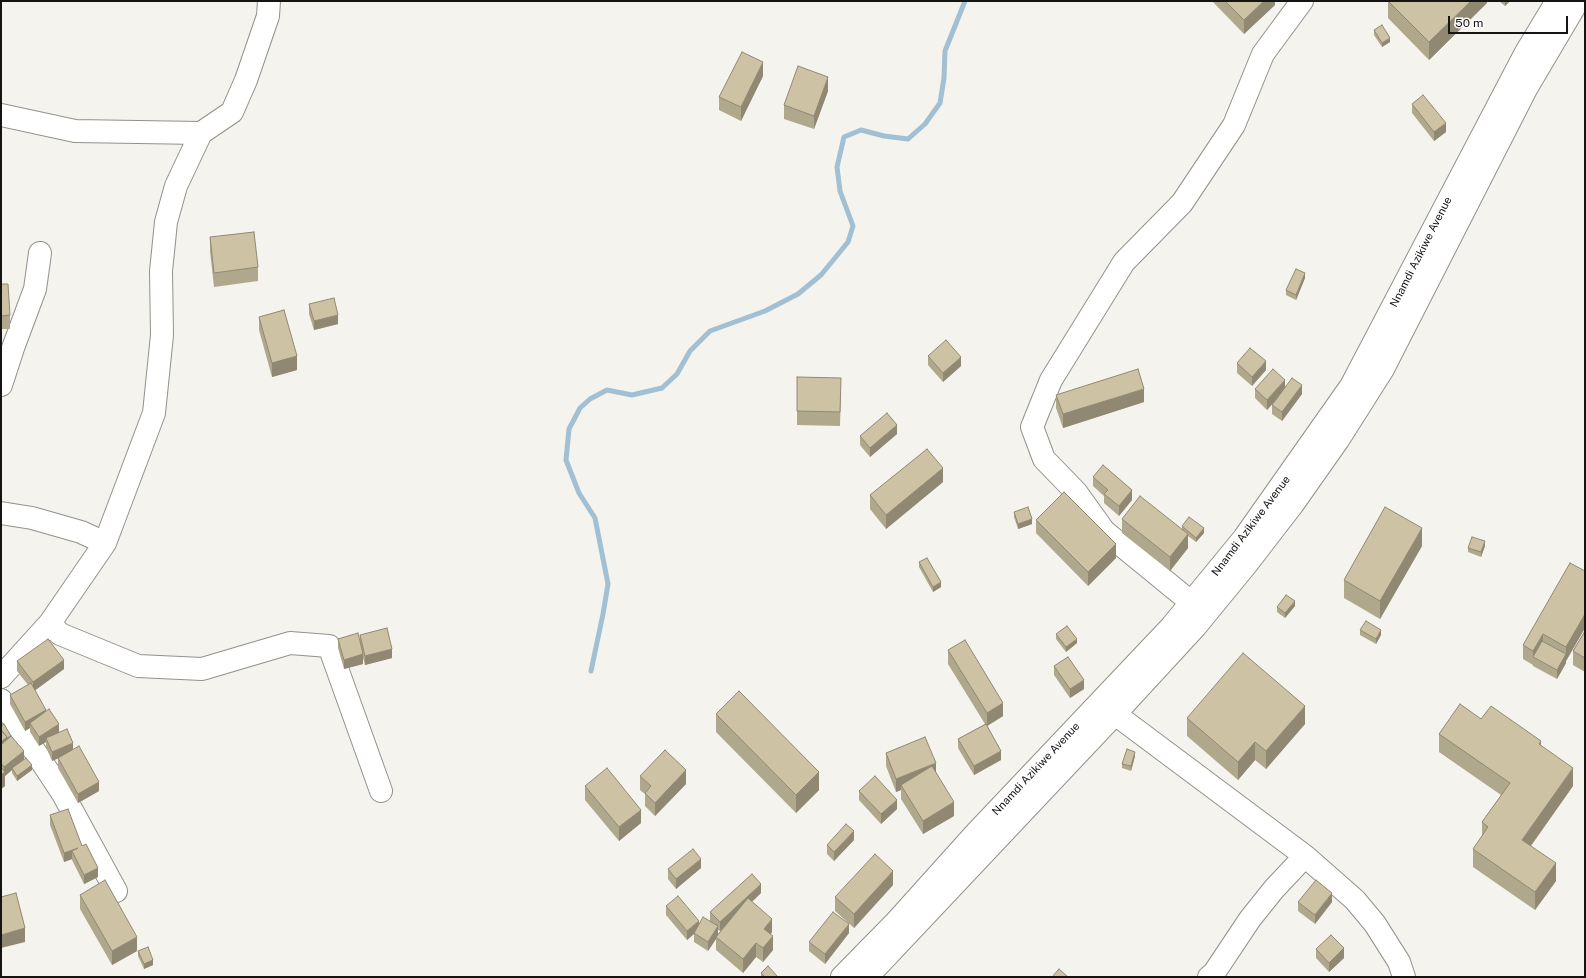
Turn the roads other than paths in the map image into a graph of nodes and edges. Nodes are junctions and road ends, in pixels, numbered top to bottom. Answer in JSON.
{"nodes":[{"id":1,"x":269,"y":1,"type":"edge"},
{"id":2,"x":1302,"y":1,"type":"edge"},
{"id":3,"x":1557,"y":1,"type":"edge"},
{"id":4,"x":1578,"y":1,"type":"edge"},
{"id":5,"x":1,"y":115,"type":"edge"},
{"id":6,"x":202,"y":133,"type":"junction"},
{"id":7,"x":40,"y":253,"type":"dead end"},
{"id":8,"x":1,"y":385,"type":"edge"},
{"id":9,"x":1,"y":513,"type":"edge"},
{"id":10,"x":105,"y":543,"type":"junction"},
{"id":11,"x":1192,"y":604,"type":"junction"},
{"id":12,"x":50,"y":624,"type":"junction"},
{"id":13,"x":1,"y":676,"type":"edge"},
{"id":14,"x":1,"y":700,"type":"edge"},
{"id":15,"x":1115,"y":714,"type":"junction"},
{"id":16,"x":381,"y":791,"type":"dead end"},
{"id":17,"x":1305,"y":856,"type":"junction"},
{"id":18,"x":116,"y":891,"type":"dead end"},
{"id":19,"x":842,"y":977,"type":"edge"},
{"id":20,"x":867,"y":977,"type":"edge"},
{"id":21,"x":1209,"y":977,"type":"edge"},
{"id":22,"x":1404,"y":977,"type":"edge"}],
"edges":[{"from":1,"to":6,"type":"street"},
{"from":2,"to":11,"type":"street"},
{"from":3,"to":11,"type":"street","name":"Nnamdi Azikiwe Avenue"},
{"from":4,"to":15,"type":"street","name":"Nnamdi Azikiwe Avenue"},
{"from":5,"to":6,"type":"street"},
{"from":6,"to":10,"type":"street"},
{"from":7,"to":8,"type":"street"},
{"from":9,"to":10,"type":"street"},
{"from":10,"to":12,"type":"street"},
{"from":11,"to":19,"type":"street","name":"Nnamdi Azikiwe Avenue"},
{"from":12,"to":13,"type":"street"},
{"from":12,"to":16,"type":"street"},
{"from":14,"to":18,"type":"street"},
{"from":15,"to":17,"type":"street"},
{"from":15,"to":20,"type":"street","name":"Nnamdi Azikiwe Avenue"},
{"from":17,"to":21,"type":"street"},
{"from":17,"to":22,"type":"street"}]}
